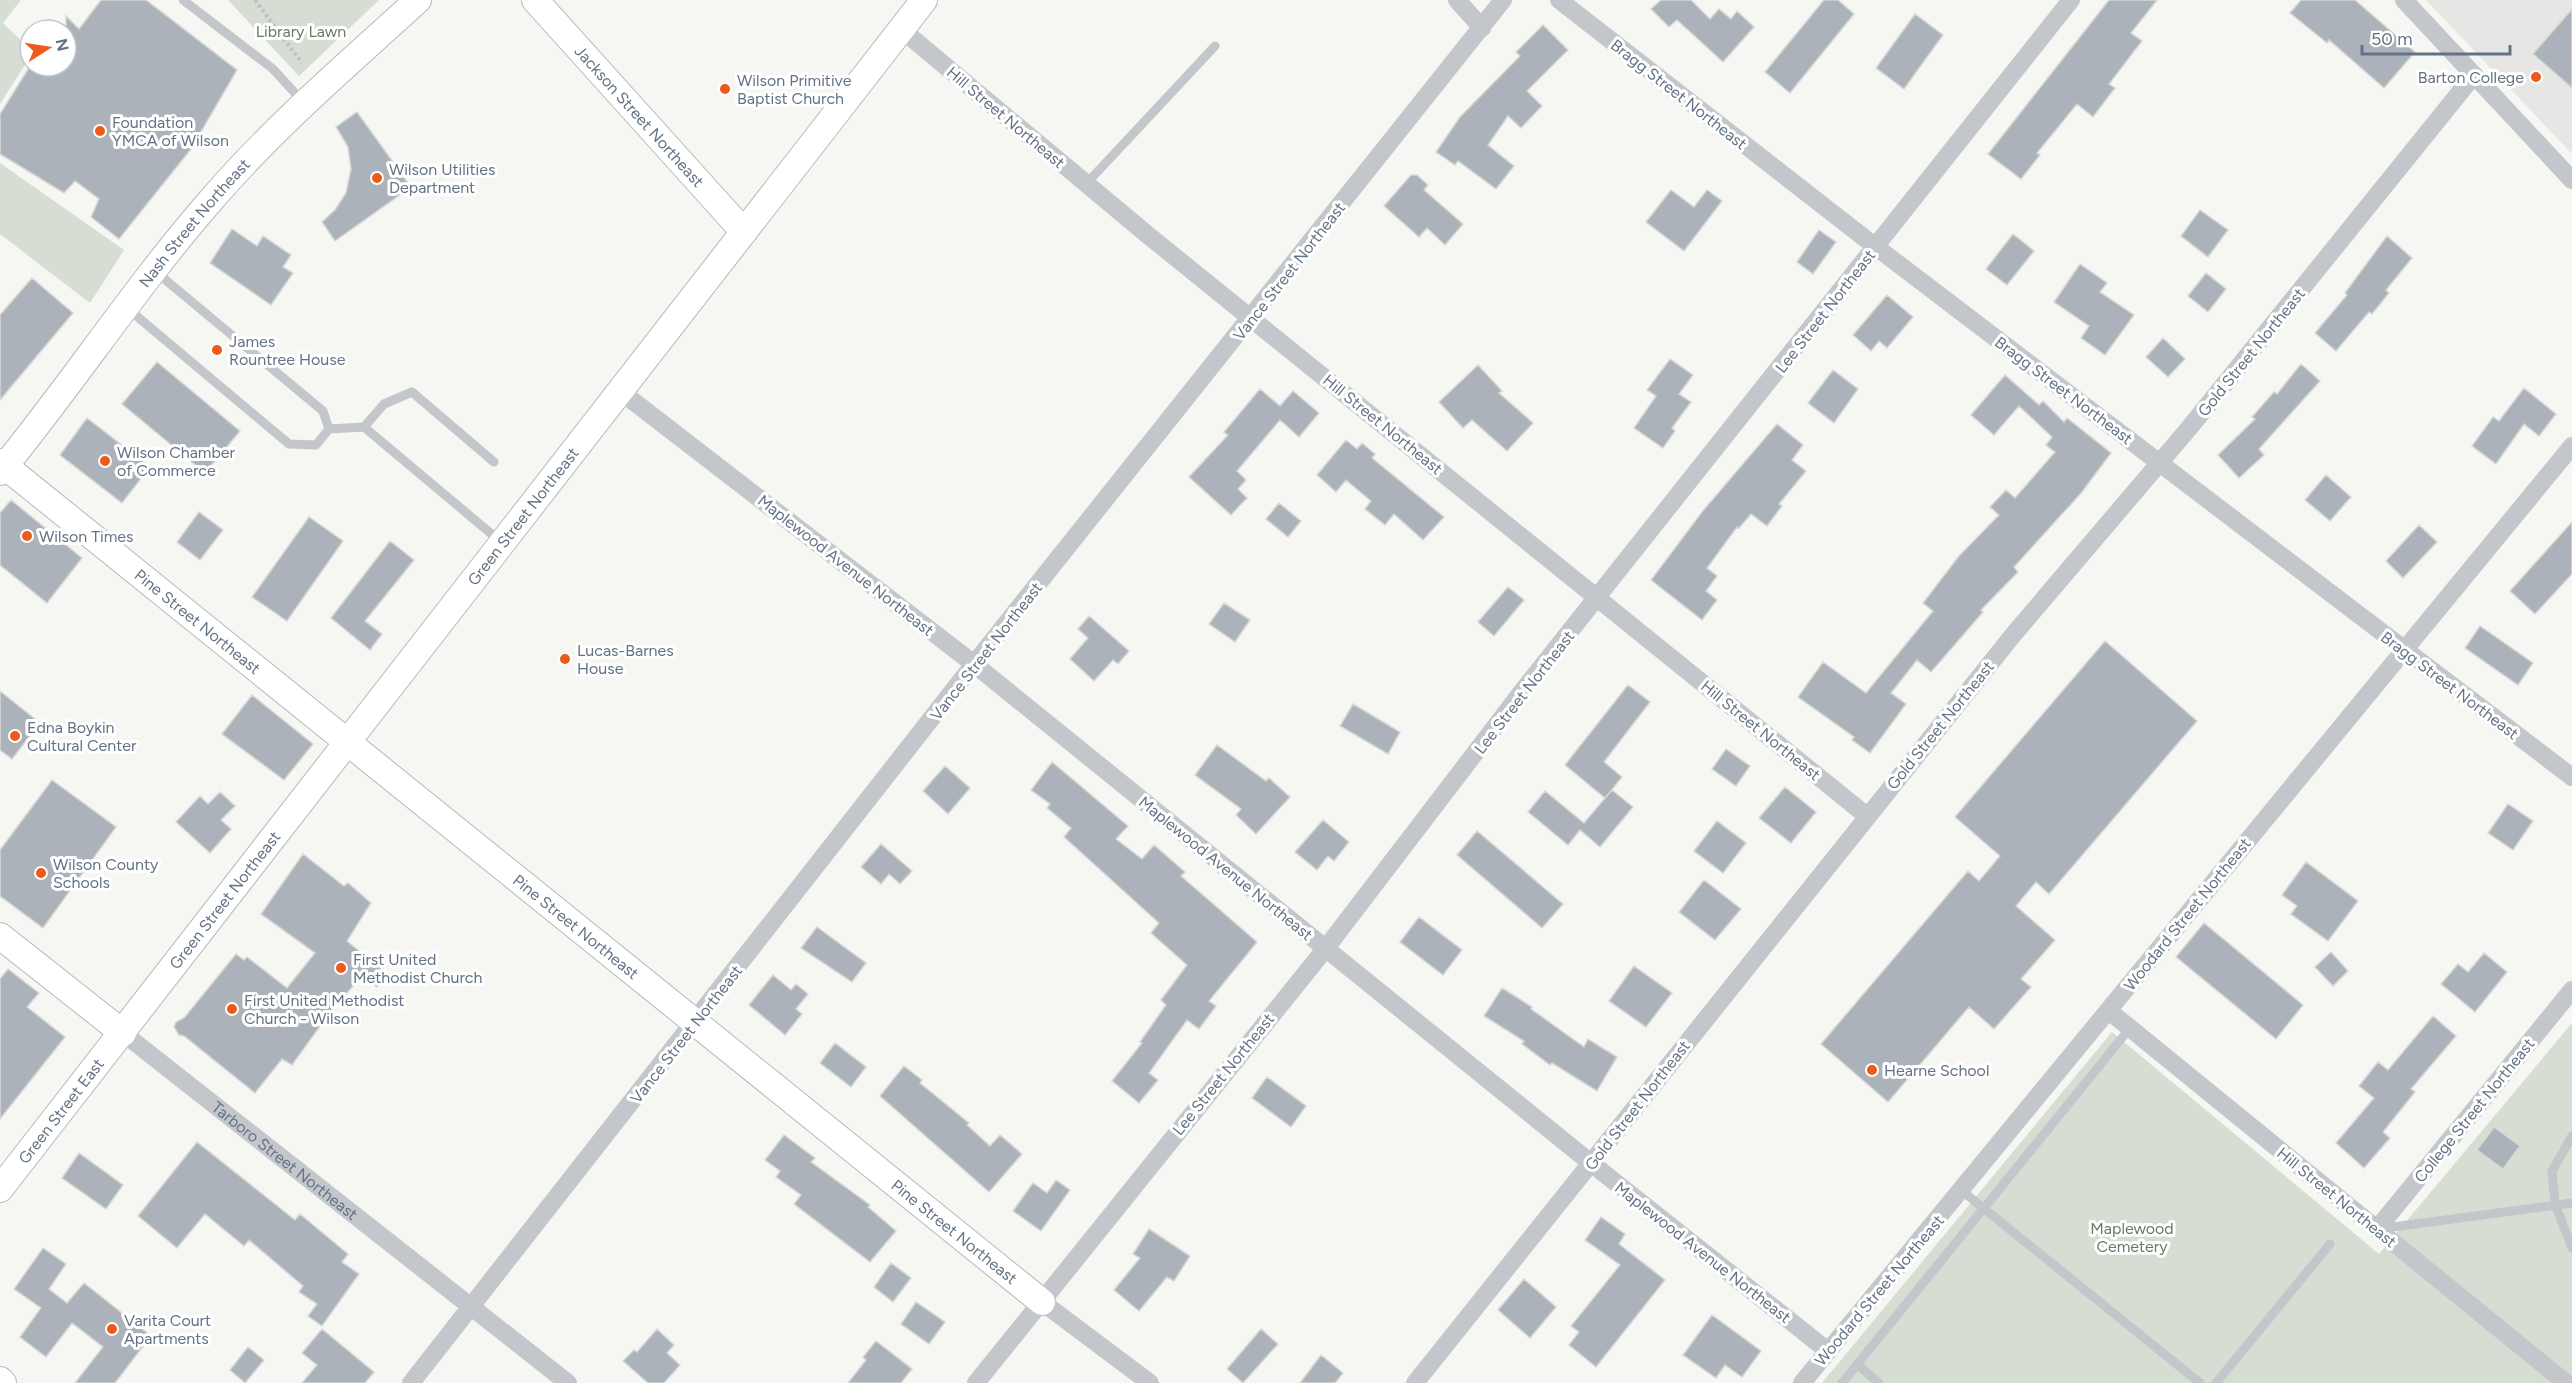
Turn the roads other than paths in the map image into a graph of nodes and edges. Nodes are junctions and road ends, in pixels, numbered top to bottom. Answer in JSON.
{"nodes":[{"id":1,"x":183,"y":0,"type":"edge"},
{"id":2,"x":418,"y":0,"type":"edge"},
{"id":3,"x":535,"y":0,"type":"edge"},
{"id":4,"x":924,"y":0,"type":"edge"},
{"id":5,"x":1457,"y":0,"type":"edge"},
{"id":6,"x":1503,"y":0,"type":"edge"},
{"id":7,"x":1558,"y":0,"type":"edge"},
{"id":8,"x":2071,"y":0,"type":"edge"},
{"id":9,"x":2404,"y":0,"type":"edge"},
{"id":10,"x":1482,"y":28,"type":"junction"},
{"id":11,"x":901,"y":29,"type":"junction"},
{"id":12,"x":1215,"y":46,"type":"dead end"},
{"id":13,"x":2474,"y":75,"type":"junction"},
{"id":14,"x":305,"y":104,"type":"junction"},
{"id":15,"x":2572,"y":180,"type":"edge"},
{"id":16,"x":1086,"y":184,"type":"junction"},
{"id":17,"x":744,"y":232,"type":"junction"},
{"id":18,"x":1876,"y":247,"type":"junction"},
{"id":19,"x":153,"y":270,"type":"junction"},
{"id":20,"x":125,"y":307,"type":"junction"},
{"id":21,"x":1251,"y":319,"type":"junction"},
{"id":22,"x":620,"y":391,"type":"junction"},
{"id":23,"x":364,"y":427,"type":"junction"},
{"id":24,"x":329,"y":429,"type":"junction"},
{"id":25,"x":2572,"y":446,"type":"edge"},
{"id":26,"x":494,"y":462,"type":"dead end"},
{"id":27,"x":2158,"y":463,"type":"junction"},
{"id":28,"x":2,"y":467,"type":"edge"},
{"id":29,"x":502,"y":543,"type":"junction"},
{"id":30,"x":1598,"y":598,"type":"junction"},
{"id":31,"x":2403,"y":650,"type":"junction"},
{"id":32,"x":974,"y":664,"type":"junction"},
{"id":33,"x":348,"y":743,"type":"junction"},
{"id":34,"x":2572,"y":777,"type":"edge"},
{"id":35,"x":1867,"y":816,"type":"junction"},
{"id":36,"x":0,"y":936,"type":"edge"},
{"id":37,"x":1326,"y":948,"type":"junction"},
{"id":38,"x":2572,"y":990,"type":"edge"},
{"id":39,"x":2109,"y":1011,"type":"junction"},
{"id":40,"x":695,"y":1023,"type":"junction"},
{"id":41,"x":2130,"y":1028,"type":"junction"},
{"id":42,"x":123,"y":1033,"type":"junction"},
{"id":43,"x":2572,"y":1136,"type":"edge"},
{"id":44,"x":1591,"y":1163,"type":"junction"},
{"id":45,"x":0,"y":1189,"type":"edge"},
{"id":46,"x":1961,"y":1190,"type":"junction"},
{"id":47,"x":2572,"y":1203,"type":"edge"},
{"id":48,"x":2555,"y":1204,"type":"junction"},
{"id":49,"x":1983,"y":1209,"type":"junction"},
{"id":50,"x":2377,"y":1229,"type":"junction"},
{"id":51,"x":2330,"y":1244,"type":"dead end"},
{"id":52,"x":2572,"y":1248,"type":"edge"},
{"id":53,"x":1041,"y":1302,"type":"junction"},
{"id":54,"x":473,"y":1305,"type":"junction"},
{"id":55,"x":1828,"y":1351,"type":"junction"},
{"id":56,"x":1857,"y":1365,"type":"junction"},
{"id":57,"x":411,"y":1383,"type":"edge"},
{"id":58,"x":568,"y":1383,"type":"edge"},
{"id":59,"x":976,"y":1383,"type":"edge"},
{"id":60,"x":1150,"y":1383,"type":"edge"},
{"id":61,"x":1415,"y":1383,"type":"edge"},
{"id":62,"x":1802,"y":1383,"type":"edge"},
{"id":63,"x":1842,"y":1383,"type":"edge"},
{"id":64,"x":1879,"y":1383,"type":"edge"},
{"id":65,"x":2200,"y":1383,"type":"edge"},
{"id":66,"x":2216,"y":1383,"type":"edge"},
{"id":67,"x":2566,"y":1383,"type":"edge"}],
"edges":[{"from":1,"to":14,"type":"lane"},
{"from":2,"to":14,"type":"street","name":"Nash Street Northeast"},
{"from":3,"to":17,"type":"street","name":"Jackson Street Northeast"},
{"from":4,"to":11,"type":"street","name":"Green Street Northeast"},
{"from":5,"to":10,"type":"street"},
{"from":6,"to":10,"type":"street","name":"Vance Street Northeast"},
{"from":7,"to":18,"type":"street","name":"Bragg Street Northeast"},
{"from":8,"to":18,"type":"street","name":"Lee Street Northeast"},
{"from":9,"to":13,"type":"street"},
{"from":10,"to":21,"type":"street","name":"Vance Street Northeast"},
{"from":11,"to":16,"type":"street","name":"Hill Street Northeast"},
{"from":11,"to":17,"type":"street","name":"Green Street Northeast"},
{"from":12,"to":16,"type":"lane"},
{"from":13,"to":15,"type":"street"},
{"from":13,"to":27,"type":"street","name":"Gold Street Northeast"},
{"from":14,"to":19,"type":"street","name":"Nash Street Northeast"},
{"from":16,"to":21,"type":"street","name":"Hill Street Northeast"},
{"from":17,"to":22,"type":"street","name":"Green Street Northeast"},
{"from":18,"to":27,"type":"street","name":"Bragg Street Northeast"},
{"from":18,"to":30,"type":"street","name":"Lee Street Northeast"},
{"from":19,"to":20,"type":"street","name":"Nash Street Northeast"},
{"from":19,"to":24,"type":"lane"},
{"from":20,"to":24,"type":"lane"},
{"from":20,"to":28,"type":"street","name":"Nash Street Northeast"},
{"from":21,"to":30,"type":"street","name":"Hill Street Northeast"},
{"from":21,"to":32,"type":"street","name":"Vance Street Northeast"},
{"from":22,"to":29,"type":"street","name":"Green Street Northeast"},
{"from":22,"to":32,"type":"street","name":"Maplewood Avenue Northeast"},
{"from":23,"to":24,"type":"lane"},
{"from":23,"to":26,"type":"lane"},
{"from":23,"to":29,"type":"lane"},
{"from":25,"to":31,"type":"street","name":"Woodard Street Northeast"},
{"from":27,"to":31,"type":"street","name":"Bragg Street Northeast"},
{"from":27,"to":35,"type":"street","name":"Gold Street Northeast"},
{"from":28,"to":33,"type":"street","name":"Pine Street Northeast"},
{"from":29,"to":33,"type":"street","name":"Green Street Northeast"},
{"from":30,"to":35,"type":"street","name":"Hill Street Northeast"},
{"from":30,"to":37,"type":"street","name":"Lee Street Northeast"},
{"from":31,"to":34,"type":"street","name":"Bragg Street Northeast"},
{"from":31,"to":39,"type":"street","name":"Woodard Street Northeast"},
{"from":32,"to":37,"type":"street","name":"Maplewood Avenue Northeast"},
{"from":32,"to":40,"type":"street","name":"Vance Street Northeast"},
{"from":33,"to":40,"type":"street","name":"Pine Street Northeast"},
{"from":33,"to":42,"type":"street","name":"Green Street Northeast"},
{"from":35,"to":44,"type":"street","name":"Gold Street Northeast"},
{"from":36,"to":42,"type":"street","name":"Tarboro Street Northeast"},
{"from":37,"to":44,"type":"street","name":"Maplewood Avenue Northeast"},
{"from":37,"to":53,"type":"street","name":"Lee Street Northeast"},
{"from":38,"to":50,"type":"street","name":"College Street Northeast"},
{"from":39,"to":41,"type":"street","name":"Hill Street Northeast"},
{"from":39,"to":46,"type":"street","name":"Woodard Street Northeast"},
{"from":40,"to":53,"type":"street","name":"Pine Street Northeast"},
{"from":40,"to":54,"type":"street","name":"Vance Street Northeast"},
{"from":41,"to":49,"type":"lane"},
{"from":41,"to":50,"type":"street","name":"Hill Street Northeast"},
{"from":42,"to":45,"type":"street","name":"Green Street East"},
{"from":42,"to":54,"type":"street","name":"Tarboro Street Northeast"},
{"from":43,"to":48,"type":"lane"},
{"from":44,"to":55,"type":"street","name":"Maplewood Avenue Northeast"},
{"from":44,"to":61,"type":"street","name":"Gold Street Northeast"},
{"from":46,"to":49,"type":"lane"},
{"from":46,"to":55,"type":"street","name":"Woodard Street Northeast"},
{"from":47,"to":48,"type":"lane"},
{"from":48,"to":50,"type":"lane"},
{"from":48,"to":52,"type":"lane"},
{"from":49,"to":56,"type":"lane"},
{"from":49,"to":65,"type":"lane"},
{"from":50,"to":67,"type":"street","name":"Hill Street Northeast"},
{"from":51,"to":66,"type":"lane"},
{"from":53,"to":59,"type":"street","name":"Lee Street Northeast"},
{"from":53,"to":60,"type":"street","name":"Pine Street Northeast"},
{"from":54,"to":57,"type":"street","name":"Vance Street Northeast"},
{"from":54,"to":58,"type":"street","name":"Tarboro Street Northeast"},
{"from":55,"to":62,"type":"street","name":"Woodard Street Northeast"},
{"from":56,"to":63,"type":"lane"},
{"from":56,"to":64,"type":"lane"}]}
